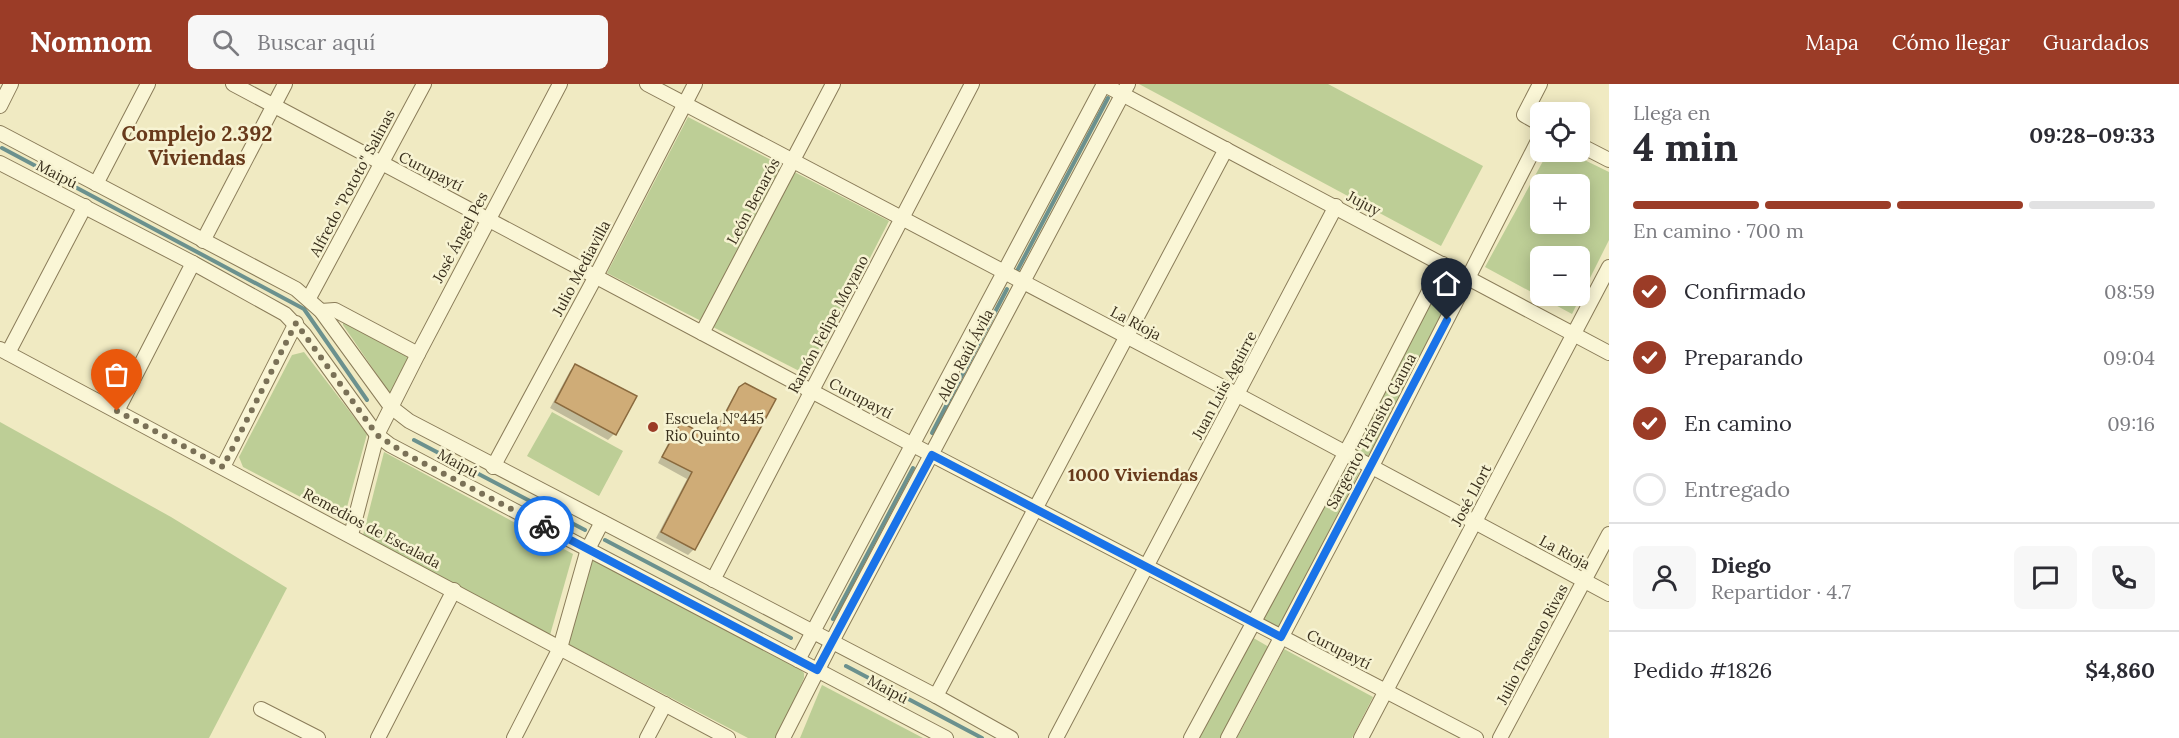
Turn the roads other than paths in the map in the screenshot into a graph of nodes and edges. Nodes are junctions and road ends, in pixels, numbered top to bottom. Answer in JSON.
{"nodes":[{"id":1,"x":11,"y":84,"type":"edge"},
{"id":2,"x":148,"y":84,"type":"edge"},
{"id":3,"x":233,"y":84,"type":"edge"},
{"id":4,"x":285,"y":84,"type":"edge"},
{"id":5,"x":424,"y":84,"type":"edge"},
{"id":6,"x":560,"y":84,"type":"edge"},
{"id":7,"x":647,"y":84,"type":"edge"},
{"id":8,"x":695,"y":84,"type":"edge"},
{"id":9,"x":833,"y":84,"type":"edge"},
{"id":10,"x":972,"y":84,"type":"edge"},
{"id":11,"x":1103,"y":84,"type":"edge"},
{"id":12,"x":1540,"y":84,"type":"edge"},
{"id":13,"x":1126,"y":89,"type":"edge"},
{"id":14,"x":1531,"y":102,"type":"edge"},
{"id":15,"x":1530,"y":103,"type":"edge"},
{"id":16,"x":684,"y":104,"type":"junction"},
{"id":17,"x":0,"y":106,"type":"edge"},
{"id":18,"x":274,"y":106,"type":"junction"},
{"id":19,"x":1530,"y":118,"type":"edge"},
{"id":20,"x":0,"y":133,"type":"edge"},
{"id":21,"x":1226,"y":149,"type":"junction"},
{"id":22,"x":1590,"y":150,"type":"edge"},
{"id":23,"x":1530,"y":157,"type":"edge"},
{"id":24,"x":793,"y":160,"type":"junction"},
{"id":25,"x":1609,"y":160,"type":"edge"},
{"id":26,"x":0,"y":163,"type":"edge"},
{"id":27,"x":381,"y":164,"type":"junction"},
{"id":28,"x":96,"y":184,"type":"junction"},
{"id":29,"x":85,"y":206,"type":"junction"},
{"id":30,"x":1336,"y":207,"type":"junction"},
{"id":31,"x":903,"y":218,"type":"junction"},
{"id":32,"x":488,"y":219,"type":"junction"},
{"id":33,"x":203,"y":241,"type":"junction"},
{"id":34,"x":193,"y":263,"type":"junction"},
{"id":35,"x":1443,"y":264,"type":"junction"},
{"id":36,"x":1609,"y":267,"type":"edge"},
{"id":37,"x":1004,"y":271,"type":"junction"},
{"id":38,"x":596,"y":276,"type":"junction"},
{"id":39,"x":1469,"y":278,"type":"junction"},
{"id":40,"x":1022,"y":282,"type":"junction"},
{"id":41,"x":309,"y":298,"type":"junction"},
{"id":42,"x":321,"y":311,"type":"junction"},
{"id":43,"x":296,"y":323,"type":"junction"},
{"id":44,"x":702,"y":333,"type":"junction"},
{"id":45,"x":1573,"y":334,"type":"junction"},
{"id":46,"x":1125,"y":336,"type":"junction"},
{"id":47,"x":4,"y":351,"type":"edge"},
{"id":48,"x":1609,"y":353,"type":"edge"},
{"id":49,"x":418,"y":354,"type":"junction"},
{"id":50,"x":812,"y":390,"type":"junction"},
{"id":51,"x":1236,"y":394,"type":"junction"},
{"id":52,"x":391,"y":406,"type":"junction"},
{"id":53,"x":117,"y":411,"type":"junction"},
{"id":54,"x":377,"y":435,"type":"junction"},
{"id":55,"x":913,"y":445,"type":"junction"},
{"id":56,"x":1344,"y":454,"type":"junction"},
{"id":57,"x":932,"y":455,"type":"junction"},
{"id":58,"x":493,"y":466,"type":"junction"},
{"id":59,"x":223,"y":467,"type":"junction"},
{"id":60,"x":1371,"y":468,"type":"junction"},
{"id":61,"x":1036,"y":510,"type":"junction"},
{"id":62,"x":602,"y":522,"type":"junction"},
{"id":63,"x":1475,"y":524,"type":"junction"},
{"id":64,"x":1609,"y":534,"type":"edge"},
{"id":65,"x":351,"y":535,"type":"junction"},
{"id":66,"x":588,"y":549,"type":"junction"},
{"id":67,"x":1147,"y":567,"type":"junction"},
{"id":68,"x":713,"y":580,"type":"junction"},
{"id":69,"x":1584,"y":581,"type":"junction"},
{"id":70,"x":454,"y":590,"type":"junction"},
{"id":71,"x":1609,"y":594,"type":"edge"},
{"id":72,"x":1253,"y":623,"type":"junction"},
{"id":73,"x":813,"y":633,"type":"junction"},
{"id":74,"x":1281,"y":637,"type":"junction"},
{"id":75,"x":832,"y":642,"type":"junction"},
{"id":76,"x":560,"y":648,"type":"junction"},
{"id":77,"x":798,"y":660,"type":"junction"},
{"id":78,"x":817,"y":670,"type":"junction"},
{"id":79,"x":1385,"y":691,"type":"junction"},
{"id":80,"x":936,"y":696,"type":"junction"},
{"id":81,"x":665,"y":704,"type":"junction"},
{"id":82,"x":261,"y":709,"type":"dead end"},
{"id":83,"x":318,"y":738,"type":"edge"},
{"id":84,"x":378,"y":738,"type":"edge"},
{"id":85,"x":514,"y":738,"type":"edge"},
{"id":86,"x":647,"y":738,"type":"edge"},
{"id":87,"x":728,"y":738,"type":"edge"},
{"id":88,"x":783,"y":738,"type":"edge"},
{"id":89,"x":946,"y":738,"type":"edge"},
{"id":90,"x":1011,"y":738,"type":"edge"},
{"id":91,"x":1056,"y":738,"type":"edge"},
{"id":92,"x":1191,"y":738,"type":"edge"},
{"id":93,"x":1228,"y":738,"type":"edge"},
{"id":94,"x":1361,"y":738,"type":"edge"},
{"id":95,"x":1476,"y":738,"type":"edge"},
{"id":96,"x":1500,"y":738,"type":"edge"}],
"edges":[{"from":1,"to":17,"type":"street"},
{"from":2,"to":28,"type":"street"},
{"from":3,"to":18,"type":"street","name":"Curupaytí"},
{"from":4,"to":18,"type":"street"},
{"from":5,"to":27,"type":"street","name":"Alfredo \"Pototo\" Salinas"},
{"from":6,"to":32,"type":"street","name":"José Ángel Pes"},
{"from":7,"to":16,"type":"street","name":"La Rioja"},
{"from":8,"to":16,"type":"street","name":"Julio Mediavilla"},
{"from":9,"to":24,"type":"street","name":"León Benarós"},
{"from":10,"to":31,"type":"street","name":"Ramón Felipe Moyano"},
{"from":11,"to":13,"type":"street","name":"Jujuy"},
{"from":11,"to":37,"type":"street","name":"Aldo Raúl Ávila"},
{"from":12,"to":14,"type":"street"},
{"from":13,"to":21,"type":"street","name":"Jujuy"},
{"from":13,"to":40,"type":"street","name":"Aldo Raúl Ávila"},
{"from":15,"to":19,"type":"street"},
{"from":16,"to":24,"type":"street","name":"La Rioja"},
{"from":16,"to":38,"type":"street","name":"Julio Mediavilla"},
{"from":18,"to":27,"type":"street","name":"Curupaytí"},
{"from":18,"to":33,"type":"street"},
{"from":20,"to":28,"type":"street","name":"Maipú"},
{"from":21,"to":30,"type":"street","name":"Jujuy"},
{"from":21,"to":46,"type":"street"},
{"from":22,"to":25,"type":"street"},
{"from":23,"to":39,"type":"street","name":"Sargento Tránsito Gauna"},
{"from":24,"to":31,"type":"street","name":"La Rioja"},
{"from":24,"to":44,"type":"street","name":"León Benarós"},
{"from":26,"to":29,"type":"street","name":"Maipú"},
{"from":27,"to":32,"type":"street","name":"Curupaytí"},
{"from":27,"to":41,"type":"street","name":"Alfredo \"Pototo\" Salinas"},
{"from":28,"to":33,"type":"street","name":"Maipú"},
{"from":29,"to":34,"type":"street","name":"Maipú"},
{"from":29,"to":47,"type":"street"},
{"from":30,"to":35,"type":"street","name":"Jujuy"},
{"from":30,"to":51,"type":"street","name":"Juan Luis Aguirre"},
{"from":31,"to":37,"type":"street","name":"La Rioja"},
{"from":31,"to":50,"type":"street","name":"Ramón Felipe Moyano"},
{"from":32,"to":38,"type":"street","name":"Curupaytí"},
{"from":32,"to":49,"type":"street","name":"José Ángel Pes"},
{"from":33,"to":41,"type":"street","name":"Maipú"},
{"from":34,"to":43,"type":"street","name":"Maipú"},
{"from":34,"to":53,"type":"street"},
{"from":35,"to":39,"type":"street","name":"Jujuy"},
{"from":35,"to":56,"type":"street","name":"Sargento Tránsito Gauna"},
{"from":36,"to":45,"type":"street","name":"José Llort"},
{"from":37,"to":40,"type":"street","name":"La Rioja"},
{"from":37,"to":55,"type":"street","name":"Aldo Raúl Ávila"},
{"from":38,"to":44,"type":"street","name":"Curupaytí"},
{"from":38,"to":58,"type":"street","name":"Julio Mediavilla"},
{"from":39,"to":45,"type":"street","name":"Jujuy"},
{"from":39,"to":60,"type":"street","name":"Sargento Tránsito Gauna"},
{"from":40,"to":46,"type":"street","name":"La Rioja"},
{"from":40,"to":57,"type":"street","name":"Aldo Raúl Ávila"},
{"from":41,"to":42,"type":"street","name":"Maipú"},
{"from":42,"to":49,"type":"street"},
{"from":42,"to":52,"type":"street","name":"Maipú"},
{"from":43,"to":54,"type":"street","name":"Maipú"},
{"from":43,"to":59,"type":"street"},
{"from":44,"to":50,"type":"street","name":"Curupaytí"},
{"from":45,"to":48,"type":"street","name":"Jujuy"},
{"from":45,"to":63,"type":"street","name":"José Llort"},
{"from":46,"to":51,"type":"street","name":"La Rioja"},
{"from":46,"to":61,"type":"street"},
{"from":47,"to":53,"type":"street","name":"Remedios de Escalada"},
{"from":49,"to":52,"type":"street","name":"José Ángel Pes"},
{"from":50,"to":55,"type":"street","name":"Curupaytí"},
{"from":50,"to":68,"type":"street","name":"Ramón Felipe Moyano"},
{"from":51,"to":56,"type":"street","name":"La Rioja"},
{"from":51,"to":67,"type":"street","name":"Juan Luis Aguirre"},
{"from":52,"to":54,"type":"street","name":"José Ángel Pes"},
{"from":52,"to":58,"type":"street","name":"Maipú"},
{"from":53,"to":59,"type":"street","name":"Remedios de Escalada"},
{"from":54,"to":65,"type":"street"},
{"from":54,"to":66,"type":"street","name":"Maipú"},
{"from":55,"to":57,"type":"street","name":"Curupaytí"},
{"from":55,"to":73,"type":"street","name":"Aldo Raúl Ávila"},
{"from":56,"to":60,"type":"street","name":"La Rioja"},
{"from":56,"to":72,"type":"street","name":"Sargento Tránsito Gauna"},
{"from":57,"to":61,"type":"street","name":"Curupaytí"},
{"from":57,"to":75,"type":"street","name":"Aldo Raúl Ávila"},
{"from":58,"to":62,"type":"street","name":"Maipú"},
{"from":59,"to":65,"type":"street","name":"Remedios de Escalada"},
{"from":60,"to":63,"type":"street","name":"La Rioja"},
{"from":60,"to":74,"type":"street","name":"Sargento Tránsito Gauna"},
{"from":61,"to":67,"type":"street","name":"Curupaytí"},
{"from":61,"to":80,"type":"street"},
{"from":62,"to":66,"type":"street"},
{"from":62,"to":68,"type":"street","name":"Maipú"},
{"from":63,"to":69,"type":"street","name":"La Rioja"},
{"from":63,"to":79,"type":"street","name":"José Llort"},
{"from":64,"to":69,"type":"street","name":"Julio Toscano Rivas"},
{"from":65,"to":70,"type":"street","name":"Remedios de Escalada"},
{"from":66,"to":76,"type":"street"},
{"from":66,"to":77,"type":"street","name":"Maipú"},
{"from":67,"to":72,"type":"street","name":"Curupaytí"},
{"from":67,"to":91,"type":"street","name":"Juan Luis Aguirre"},
{"from":68,"to":73,"type":"street","name":"Maipú"},
{"from":69,"to":71,"type":"street","name":"La Rioja"},
{"from":69,"to":96,"type":"street","name":"Julio Toscano Rivas"},
{"from":70,"to":76,"type":"street","name":"Remedios de Escalada"},
{"from":70,"to":84,"type":"street"},
{"from":72,"to":74,"type":"street","name":"Curupaytí"},
{"from":72,"to":92,"type":"street","name":"Sargento Tránsito Gauna"},
{"from":73,"to":75,"type":"street","name":"Maipú"},
{"from":73,"to":77,"type":"street","name":"Aldo Raúl Ávila"},
{"from":74,"to":79,"type":"street","name":"Curupaytí"},
{"from":74,"to":93,"type":"street","name":"Sargento Tránsito Gauna"},
{"from":75,"to":78,"type":"street","name":"Aldo Raúl Ávila"},
{"from":75,"to":80,"type":"street","name":"Maipú"},
{"from":76,"to":81,"type":"street","name":"Remedios de Escalada"},
{"from":76,"to":85,"type":"street"},
{"from":77,"to":78,"type":"street","name":"Maipú"},
{"from":78,"to":88,"type":"street"},
{"from":78,"to":89,"type":"street","name":"Maipú"},
{"from":79,"to":94,"type":"street","name":"José Llort"},
{"from":79,"to":95,"type":"street","name":"Curupaytí"},
{"from":80,"to":90,"type":"street","name":"Maipú"},
{"from":81,"to":86,"type":"street"},
{"from":81,"to":87,"type":"street","name":"Remedios de Escalada"},
{"from":82,"to":83,"type":"street"}]}
